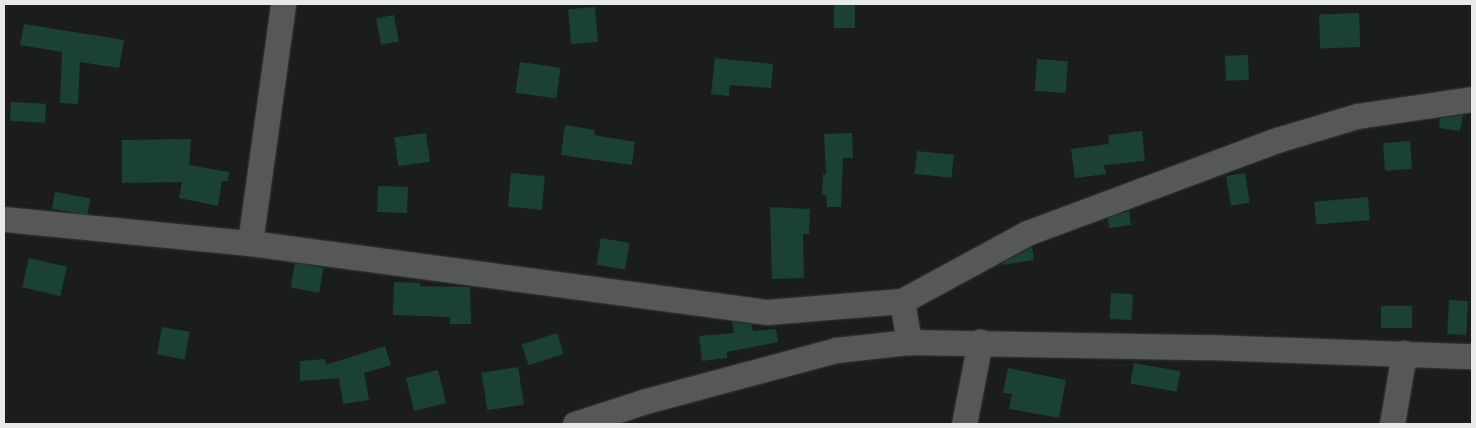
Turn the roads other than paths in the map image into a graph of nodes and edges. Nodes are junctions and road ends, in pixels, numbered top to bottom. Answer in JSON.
{"nodes":[{"id":1,"x":283,"y":4,"type":"edge"},
{"id":2,"x":1472,"y":99,"type":"edge"},
{"id":3,"x":4,"y":219,"type":"edge"},
{"id":4,"x":250,"y":242,"type":"junction"},
{"id":5,"x":902,"y":301,"type":"junction"},
{"id":6,"x":909,"y":342,"type":"junction"},
{"id":7,"x":980,"y":342,"type":"junction"},
{"id":8,"x":1404,"y":353,"type":"junction"},
{"id":9,"x":1472,"y":356,"type":"edge"},
{"id":10,"x":575,"y":424,"type":"edge"},
{"id":11,"x":964,"y":424,"type":"edge"},
{"id":12,"x":1392,"y":424,"type":"edge"}],
"edges":[{"from":1,"to":4,"type":"street"},
{"from":2,"to":5,"type":"street"},
{"from":3,"to":4,"type":"street"},
{"from":4,"to":5,"type":"street"},
{"from":5,"to":6,"type":"street"},
{"from":6,"to":7,"type":"street"},
{"from":6,"to":10,"type":"street"},
{"from":7,"to":8,"type":"street"},
{"from":7,"to":11,"type":"street"},
{"from":8,"to":9,"type":"street"},
{"from":8,"to":12,"type":"street"}]}
